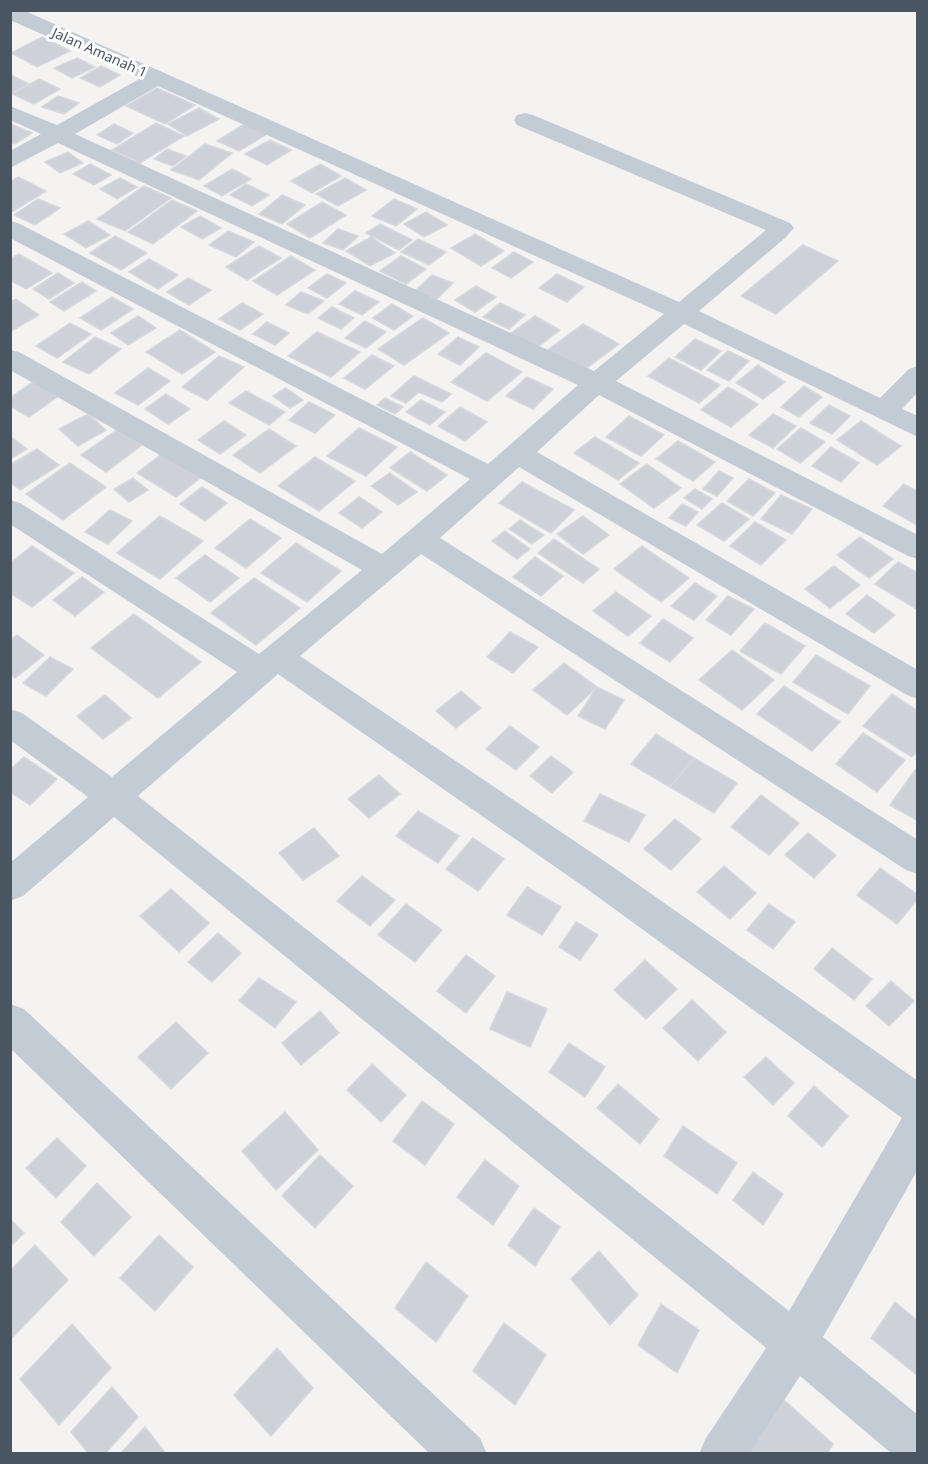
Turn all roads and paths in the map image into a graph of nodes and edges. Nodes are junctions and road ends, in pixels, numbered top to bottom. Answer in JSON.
{"nodes":[{"id":1,"x":10,"y":12,"type":"edge"},
{"id":2,"x":157,"y":78,"type":"junction"},
{"id":3,"x":10,"y":112,"type":"edge"},
{"id":4,"x":525,"y":120,"type":"dead end"},
{"id":5,"x":57,"y":135,"type":"junction"},
{"id":6,"x":10,"y":161,"type":"edge"},
{"id":7,"x":10,"y":228,"type":"edge"},
{"id":8,"x":681,"y":312,"type":"junction"},
{"id":9,"x":10,"y":358,"type":"edge"},
{"id":10,"x":918,"y":375,"type":"edge"},
{"id":11,"x":597,"y":383,"type":"junction"},
{"id":12,"x":884,"y":411,"type":"junction"},
{"id":13,"x":918,"y":428,"type":"edge"},
{"id":14,"x":517,"y":453,"type":"junction"},
{"id":15,"x":490,"y":477,"type":"junction"},
{"id":16,"x":10,"y":510,"type":"edge"},
{"id":17,"x":420,"y":539,"type":"junction"},
{"id":18,"x":918,"y":548,"type":"edge"},
{"id":19,"x":385,"y":569,"type":"junction"},
{"id":20,"x":269,"y":664,"type":"junction"},
{"id":21,"x":918,"y":686,"type":"edge"},
{"id":22,"x":10,"y":722,"type":"edge"},
{"id":23,"x":114,"y":797,"type":"junction"},
{"id":24,"x":918,"y":859,"type":"edge"},
{"id":25,"x":10,"y":885,"type":"edge"},
{"id":26,"x":10,"y":1022,"type":"edge"},
{"id":27,"x":918,"y":1105,"type":"edge"},
{"id":28,"x":918,"y":1129,"type":"edge"},
{"id":29,"x":795,"y":1343,"type":"junction"},
{"id":30,"x":918,"y":1445,"type":"edge"},
{"id":31,"x":464,"y":1454,"type":"edge"},
{"id":32,"x":722,"y":1454,"type":"edge"}],
"edges":[{"from":1,"to":2,"type":"street","name":"Jalan Amanah 1"},
{"from":2,"to":5,"type":"street"},
{"from":2,"to":8,"type":"street","name":"Jalan Amanah 1"},
{"from":3,"to":5,"type":"street"},
{"from":4,"to":8,"type":"street"},
{"from":5,"to":6,"type":"street"},
{"from":5,"to":11,"type":"street"},
{"from":7,"to":15,"type":"street"},
{"from":8,"to":11,"type":"street"},
{"from":8,"to":12,"type":"street","name":"Jalan Amanah 1"},
{"from":9,"to":19,"type":"street"},
{"from":10,"to":12,"type":"street"},
{"from":11,"to":14,"type":"street"},
{"from":11,"to":18,"type":"street"},
{"from":12,"to":13,"type":"street","name":"Jalan Amanah 1"},
{"from":14,"to":15,"type":"street"},
{"from":14,"to":21,"type":"street"},
{"from":15,"to":17,"type":"street"},
{"from":16,"to":20,"type":"street"},
{"from":17,"to":19,"type":"street"},
{"from":17,"to":24,"type":"street"},
{"from":19,"to":20,"type":"street"},
{"from":20,"to":23,"type":"street"},
{"from":20,"to":27,"type":"street"},
{"from":22,"to":23,"type":"street"},
{"from":23,"to":25,"type":"street"},
{"from":23,"to":29,"type":"street"},
{"from":26,"to":31,"type":"street"},
{"from":28,"to":29,"type":"street"},
{"from":29,"to":30,"type":"street"},
{"from":29,"to":32,"type":"street"}]}
